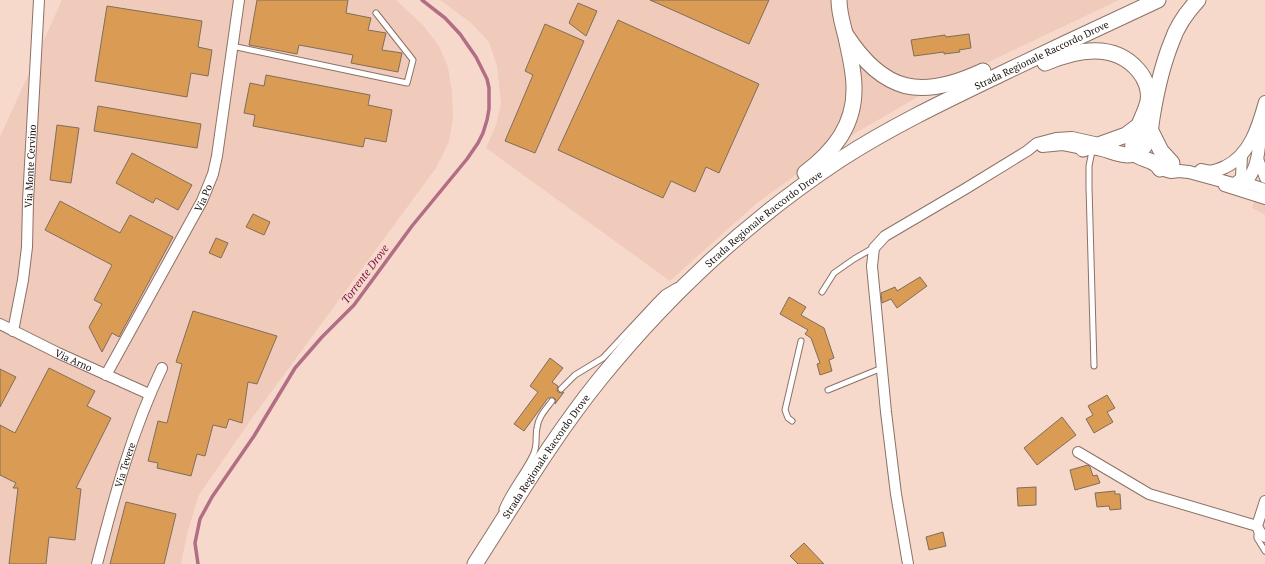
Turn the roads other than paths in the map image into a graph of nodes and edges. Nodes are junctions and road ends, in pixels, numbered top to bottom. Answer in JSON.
{"nodes":[{"id":1,"x":40,"y":0,"type":"edge"},
{"id":2,"x":239,"y":0,"type":"edge"},
{"id":3,"x":839,"y":0,"type":"edge"},
{"id":4,"x":1136,"y":0,"type":"edge"},
{"id":5,"x":1158,"y":0,"type":"edge"},
{"id":6,"x":1198,"y":0,"type":"edge"},
{"id":7,"x":376,"y":13,"type":"dead end"},
{"id":8,"x":846,"y":35,"type":"junction"},
{"id":9,"x":232,"y":46,"type":"junction"},
{"id":10,"x":1265,"y":102,"type":"edge"},
{"id":11,"x":1261,"y":118,"type":"junction"},
{"id":12,"x":1144,"y":128,"type":"junction"},
{"id":13,"x":876,"y":138,"type":"junction"},
{"id":14,"x":1092,"y":148,"type":"junction"},
{"id":15,"x":1027,"y":151,"type":"junction"},
{"id":16,"x":1136,"y":154,"type":"junction"},
{"id":17,"x":1242,"y":155,"type":"junction"},
{"id":18,"x":1257,"y":156,"type":"junction"},
{"id":19,"x":1168,"y":168,"type":"junction"},
{"id":20,"x":1209,"y":172,"type":"junction"},
{"id":21,"x":1265,"y":178,"type":"edge"},
{"id":22,"x":1243,"y":182,"type":"junction"},
{"id":23,"x":1264,"y":195,"type":"edge"},
{"id":24,"x":726,"y":247,"type":"junction"},
{"id":25,"x":874,"y":248,"type":"junction"},
{"id":26,"x":690,"y":280,"type":"junction"},
{"id":27,"x":822,"y":292,"type":"dead end"},
{"id":28,"x":0,"y":324,"type":"edge"},
{"id":29,"x":13,"y":331,"type":"junction"},
{"id":30,"x":801,"y":341,"type":"dead end"},
{"id":31,"x":1094,"y":366,"type":"dead end"},
{"id":32,"x":882,"y":367,"type":"junction"},
{"id":33,"x":162,"y":368,"type":"dead end"},
{"id":34,"x":106,"y":375,"type":"junction"},
{"id":35,"x":561,"y":388,"type":"dead end"},
{"id":36,"x":828,"y":390,"type":"dead end"},
{"id":37,"x":149,"y":394,"type":"junction"},
{"id":38,"x":552,"y":401,"type":"dead end"},
{"id":39,"x":792,"y":421,"type":"dead end"},
{"id":40,"x":1078,"y":452,"type":"dead end"},
{"id":41,"x":1265,"y":501,"type":"edge"},
{"id":42,"x":500,"y":526,"type":"junction"},
{"id":43,"x":1257,"y":526,"type":"junction"},
{"id":44,"x":1265,"y":536,"type":"edge"},
{"id":45,"x":1265,"y":551,"type":"edge"},
{"id":46,"x":97,"y":564,"type":"edge"},
{"id":47,"x":475,"y":564,"type":"edge"},
{"id":48,"x":908,"y":564,"type":"edge"}],
"edges":[{"from":1,"to":29,"type":"street","name":"Via Monte Cervino"},
{"from":2,"to":9,"type":"street","name":"Via Po"},
{"from":3,"to":8,"type":"main road"},
{"from":4,"to":8,"type":"main road"},
{"from":5,"to":13,"type":"main road","name":"Strada Regionale Raccordo Drove"},
{"from":6,"to":12,"type":"main road"},
{"from":7,"to":9,"type":"lane"},
{"from":8,"to":24,"type":"main road"},
{"from":9,"to":34,"type":"street","name":"Via Po"},
{"from":10,"to":11,"type":"street"},
{"from":11,"to":17,"type":"street"},
{"from":11,"to":18,"type":"street"},
{"from":12,"to":13,"type":"main road"},
{"from":12,"to":14,"type":"main road"},
{"from":12,"to":16,"type":"main road"},
{"from":12,"to":19,"type":"main road"},
{"from":13,"to":24,"type":"main road","name":"Strada Regionale Raccordo Drove"},
{"from":14,"to":15,"type":"street"},
{"from":14,"to":15,"type":"street"},
{"from":14,"to":16,"type":"main road"},
{"from":14,"to":19,"type":"street"},
{"from":14,"to":31,"type":"lane"},
{"from":15,"to":25,"type":"street"},
{"from":16,"to":19,"type":"main road"},
{"from":17,"to":20,"type":"street"},
{"from":17,"to":22,"type":"street"},
{"from":18,"to":21,"type":"street"},
{"from":18,"to":22,"type":"street"},
{"from":19,"to":20,"type":"street"},
{"from":19,"to":22,"type":"street"},
{"from":19,"to":23,"type":"street"},
{"from":20,"to":22,"type":"street"},
{"from":22,"to":23,"type":"street"},
{"from":24,"to":26,"type":"main road","name":"Strada Regionale Raccordo Drove"},
{"from":25,"to":27,"type":"lane"},
{"from":25,"to":32,"type":"street"},
{"from":26,"to":35,"type":"lane"},
{"from":26,"to":42,"type":"main road","name":"Strada Regionale Raccordo Drove"},
{"from":28,"to":29,"type":"street","name":"Via Arno"},
{"from":29,"to":34,"type":"street","name":"Via Arno"},
{"from":30,"to":39,"type":"lane"},
{"from":32,"to":36,"type":"lane"},
{"from":32,"to":48,"type":"street"},
{"from":33,"to":37,"type":"street","name":"Via Tevere"},
{"from":34,"to":37,"type":"street","name":"Via Arno"},
{"from":37,"to":46,"type":"street","name":"Via Tevere"},
{"from":38,"to":42,"type":"lane"},
{"from":40,"to":43,"type":"street"},
{"from":41,"to":43,"type":"street"},
{"from":42,"to":47,"type":"main road","name":"Strada Regionale Raccordo Drove"},
{"from":43,"to":44,"type":"street"},
{"from":43,"to":45,"type":"lane"}]}
